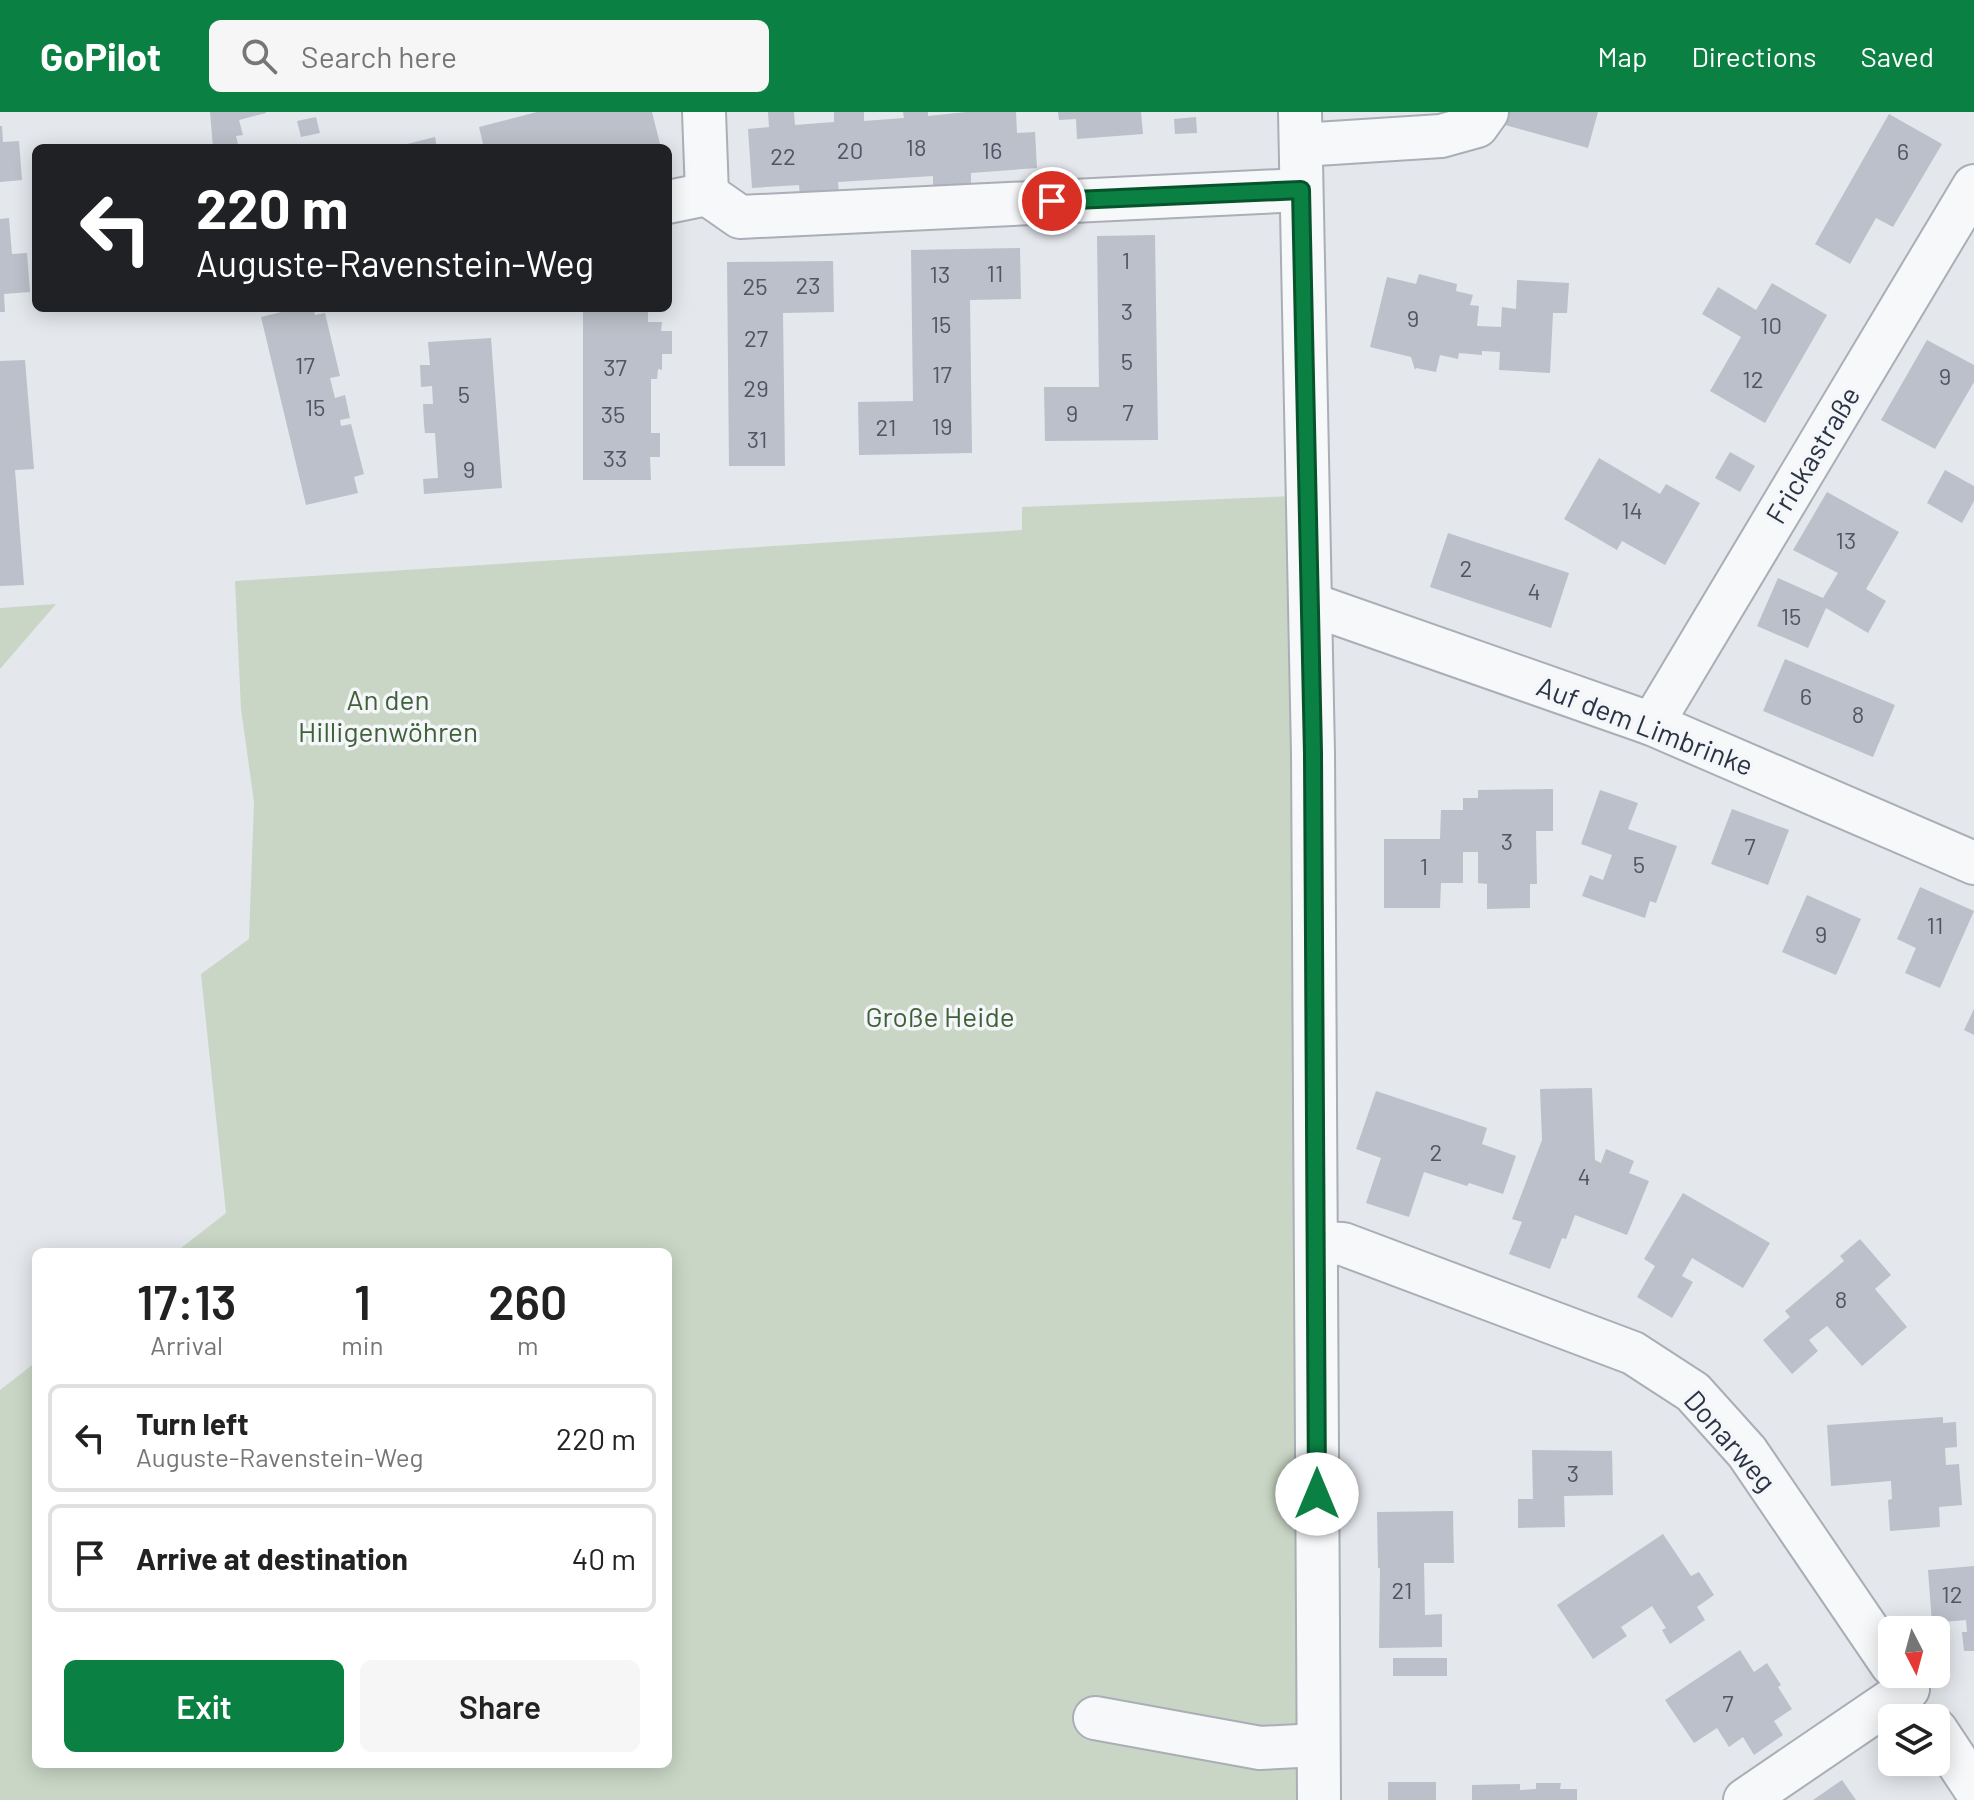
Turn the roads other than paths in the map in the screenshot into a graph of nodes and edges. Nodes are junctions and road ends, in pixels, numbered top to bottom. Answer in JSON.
{"nodes":[{"id":1,"x":704,"y":112,"type":"edge"},
{"id":2,"x":1487,"y":112,"type":"edge"},
{"id":3,"x":1301,"y":129,"type":"edge"},
{"id":4,"x":1974,"y":186,"type":"edge"},
{"id":5,"x":1301,"y":190,"type":"junction"},
{"id":6,"x":688,"y":198,"type":"edge"},
{"id":7,"x":1310,"y":604,"type":"junction"},
{"id":8,"x":1652,"y":724,"type":"junction"},
{"id":9,"x":1974,"y":863,"type":"edge"},
{"id":10,"x":1316,"y":1243,"type":"junction"},
{"id":11,"x":1878,"y":1645,"type":"edge"},
{"id":12,"x":1903,"y":1688,"type":"edge"},
{"id":13,"x":1095,"y":1718,"type":"dead end"},
{"id":14,"x":1318,"y":1745,"type":"junction"},
{"id":15,"x":1950,"y":1751,"type":"edge"},
{"id":16,"x":1974,"y":1787,"type":"edge"},
{"id":17,"x":1319,"y":1800,"type":"edge"},
{"id":18,"x":1745,"y":1800,"type":"edge"}],
"edges":[{"from":1,"to":6,"type":"street"},
{"from":2,"to":3,"type":"street"},
{"from":3,"to":5,"type":"street"},
{"from":4,"to":8,"type":"street","name":"Frickastraße"},
{"from":5,"to":6,"type":"street"},
{"from":5,"to":7,"type":"street"},
{"from":7,"to":8,"type":"street","name":"Auf dem Limbrinke"},
{"from":7,"to":10,"type":"street"},
{"from":8,"to":9,"type":"street","name":"Auf dem Limbrinke"},
{"from":10,"to":11,"type":"street","name":"Donarweg"},
{"from":10,"to":14,"type":"street"},
{"from":12,"to":18,"type":"street","name":"Donarweg"},
{"from":13,"to":14,"type":"street"},
{"from":14,"to":17,"type":"street"},
{"from":15,"to":16,"type":"street"}]}
